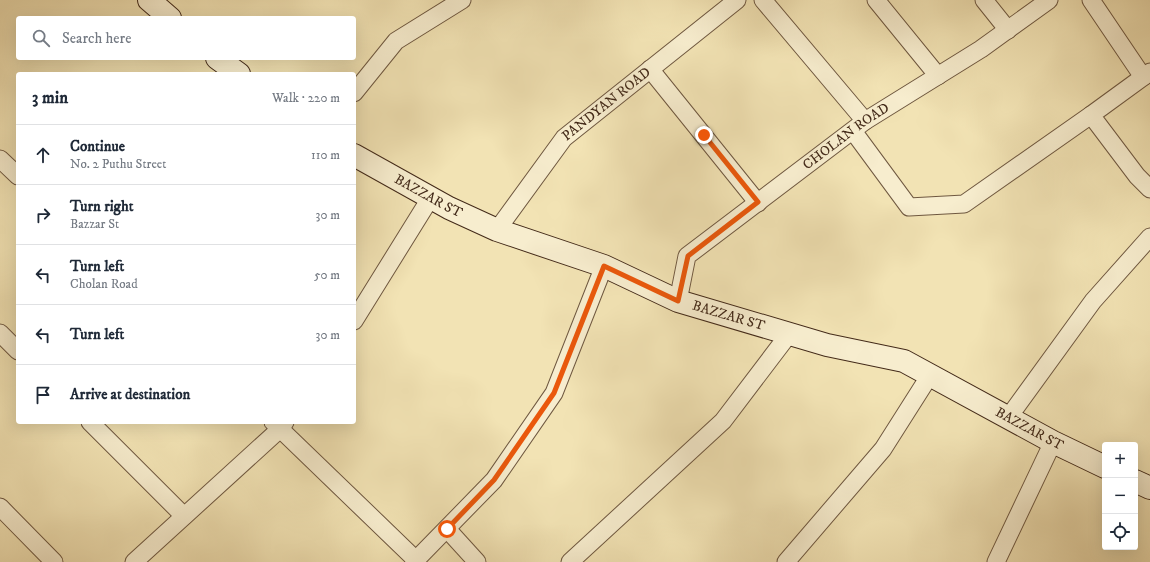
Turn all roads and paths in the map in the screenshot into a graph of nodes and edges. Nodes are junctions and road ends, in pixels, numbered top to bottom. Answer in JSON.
{"nodes":[{"id":1,"x":149,"y":0,"type":"edge"},
{"id":2,"x":462,"y":0,"type":"edge"},
{"id":3,"x":737,"y":0,"type":"edge"},
{"id":4,"x":764,"y":0,"type":"edge"},
{"id":5,"x":876,"y":0,"type":"edge"},
{"id":6,"x":984,"y":0,"type":"edge"},
{"id":7,"x":1049,"y":0,"type":"edge"},
{"id":8,"x":1091,"y":0,"type":"edge"},
{"id":9,"x":168,"y":16,"type":"edge"},
{"id":10,"x":1008,"y":30,"type":"junction"},
{"id":11,"x":220,"y":60,"type":"edge"},
{"id":12,"x":650,"y":69,"type":"junction"},
{"id":13,"x":236,"y":72,"type":"edge"},
{"id":14,"x":1147,"y":75,"type":"edge"},
{"id":15,"x":938,"y":76,"type":"junction"},
{"id":16,"x":356,"y":91,"type":"edge"},
{"id":17,"x":1091,"y":115,"type":"junction"},
{"id":18,"x":859,"y":126,"type":"junction"},
{"id":19,"x":356,"y":156,"type":"edge"},
{"id":20,"x":0,"y":159,"type":"edge"},
{"id":21,"x":16,"y":174,"type":"edge"},
{"id":22,"x":1150,"y":189,"type":"edge"},
{"id":23,"x":431,"y":197,"type":"junction"},
{"id":24,"x":758,"y":202,"type":"junction"},
{"id":25,"x":497,"y":230,"type":"junction"},
{"id":26,"x":1150,"y":237,"type":"edge"},
{"id":27,"x":604,"y":266,"type":"junction"},
{"id":28,"x":678,"y":301,"type":"junction"},
{"id":29,"x":356,"y":318,"type":"edge"},
{"id":30,"x":789,"y":334,"type":"junction"},
{"id":31,"x":930,"y":375,"type":"junction"},
{"id":32,"x":1008,"y":418,"type":"junction"},
{"id":33,"x":92,"y":424,"type":"edge"},
{"id":34,"x":279,"y":424,"type":"edge"},
{"id":35,"x":1053,"y":442,"type":"junction"},
{"id":36,"x":1102,"y":466,"type":"edge"},
{"id":37,"x":1138,"y":482,"type":"edge"},
{"id":38,"x":1150,"y":488,"type":"edge"},
{"id":39,"x":0,"y":507,"type":"edge"},
{"id":40,"x":184,"y":516,"type":"junction"},
{"id":41,"x":447,"y":529,"type":"junction"},
{"id":42,"x":415,"y":561,"type":"edge"},
{"id":43,"x":54,"y":562,"type":"edge"},
{"id":44,"x":134,"y":562,"type":"edge"},
{"id":45,"x":477,"y":562,"type":"edge"},
{"id":46,"x":570,"y":562,"type":"edge"},
{"id":47,"x":786,"y":562,"type":"edge"},
{"id":48,"x":996,"y":562,"type":"edge"}],
"edges":[{"from":1,"to":9,"type":"main road"},
{"from":2,"to":16,"type":"street"},
{"from":3,"to":12,"type":"street","name":"PANDYAN ROAD"},
{"from":4,"to":18,"type":"street"},
{"from":5,"to":15,"type":"street"},
{"from":6,"to":10,"type":"street"},
{"from":7,"to":10,"type":"street","name":"CHOLAN ROAD"},
{"from":8,"to":14,"type":"street"},
{"from":10,"to":15,"type":"street","name":"CHOLAN ROAD"},
{"from":11,"to":13,"type":"main road"},
{"from":12,"to":24,"type":"street"},
{"from":12,"to":25,"type":"street","name":"PANDYAN ROAD"},
{"from":14,"to":17,"type":"street"},
{"from":15,"to":18,"type":"street","name":"CHOLAN ROAD"},
{"from":17,"to":18,"type":"street"},
{"from":17,"to":22,"type":"street"},
{"from":18,"to":24,"type":"street","name":"CHOLAN ROAD"},
{"from":19,"to":23,"type":"main road","name":"BAZZAR ST"},
{"from":20,"to":21,"type":"street"},
{"from":23,"to":25,"type":"main road","name":"BAZZAR ST"},
{"from":23,"to":29,"type":"street"},
{"from":24,"to":28,"type":"street","name":"CHOLAN ROAD"},
{"from":25,"to":27,"type":"main road","name":"BAZZAR ST"},
{"from":26,"to":32,"type":"street"},
{"from":27,"to":28,"type":"main road","name":"BAZZAR ST"},
{"from":27,"to":41,"type":"street"},
{"from":28,"to":30,"type":"main road","name":"BAZZAR ST"},
{"from":30,"to":31,"type":"main road","name":"BAZZAR ST"},
{"from":30,"to":46,"type":"street"},
{"from":31,"to":32,"type":"main road","name":"BAZZAR ST"},
{"from":31,"to":47,"type":"street"},
{"from":32,"to":35,"type":"main road","name":"BAZZAR ST"},
{"from":33,"to":40,"type":"street"},
{"from":34,"to":40,"type":"street"},
{"from":34,"to":42,"type":"street"},
{"from":35,"to":36,"type":"main road","name":"BAZZAR ST"},
{"from":35,"to":48,"type":"street"},
{"from":37,"to":38,"type":"main road"},
{"from":39,"to":43,"type":"street"},
{"from":40,"to":44,"type":"street"},
{"from":41,"to":42,"type":"street"},
{"from":41,"to":45,"type":"street"}]}
